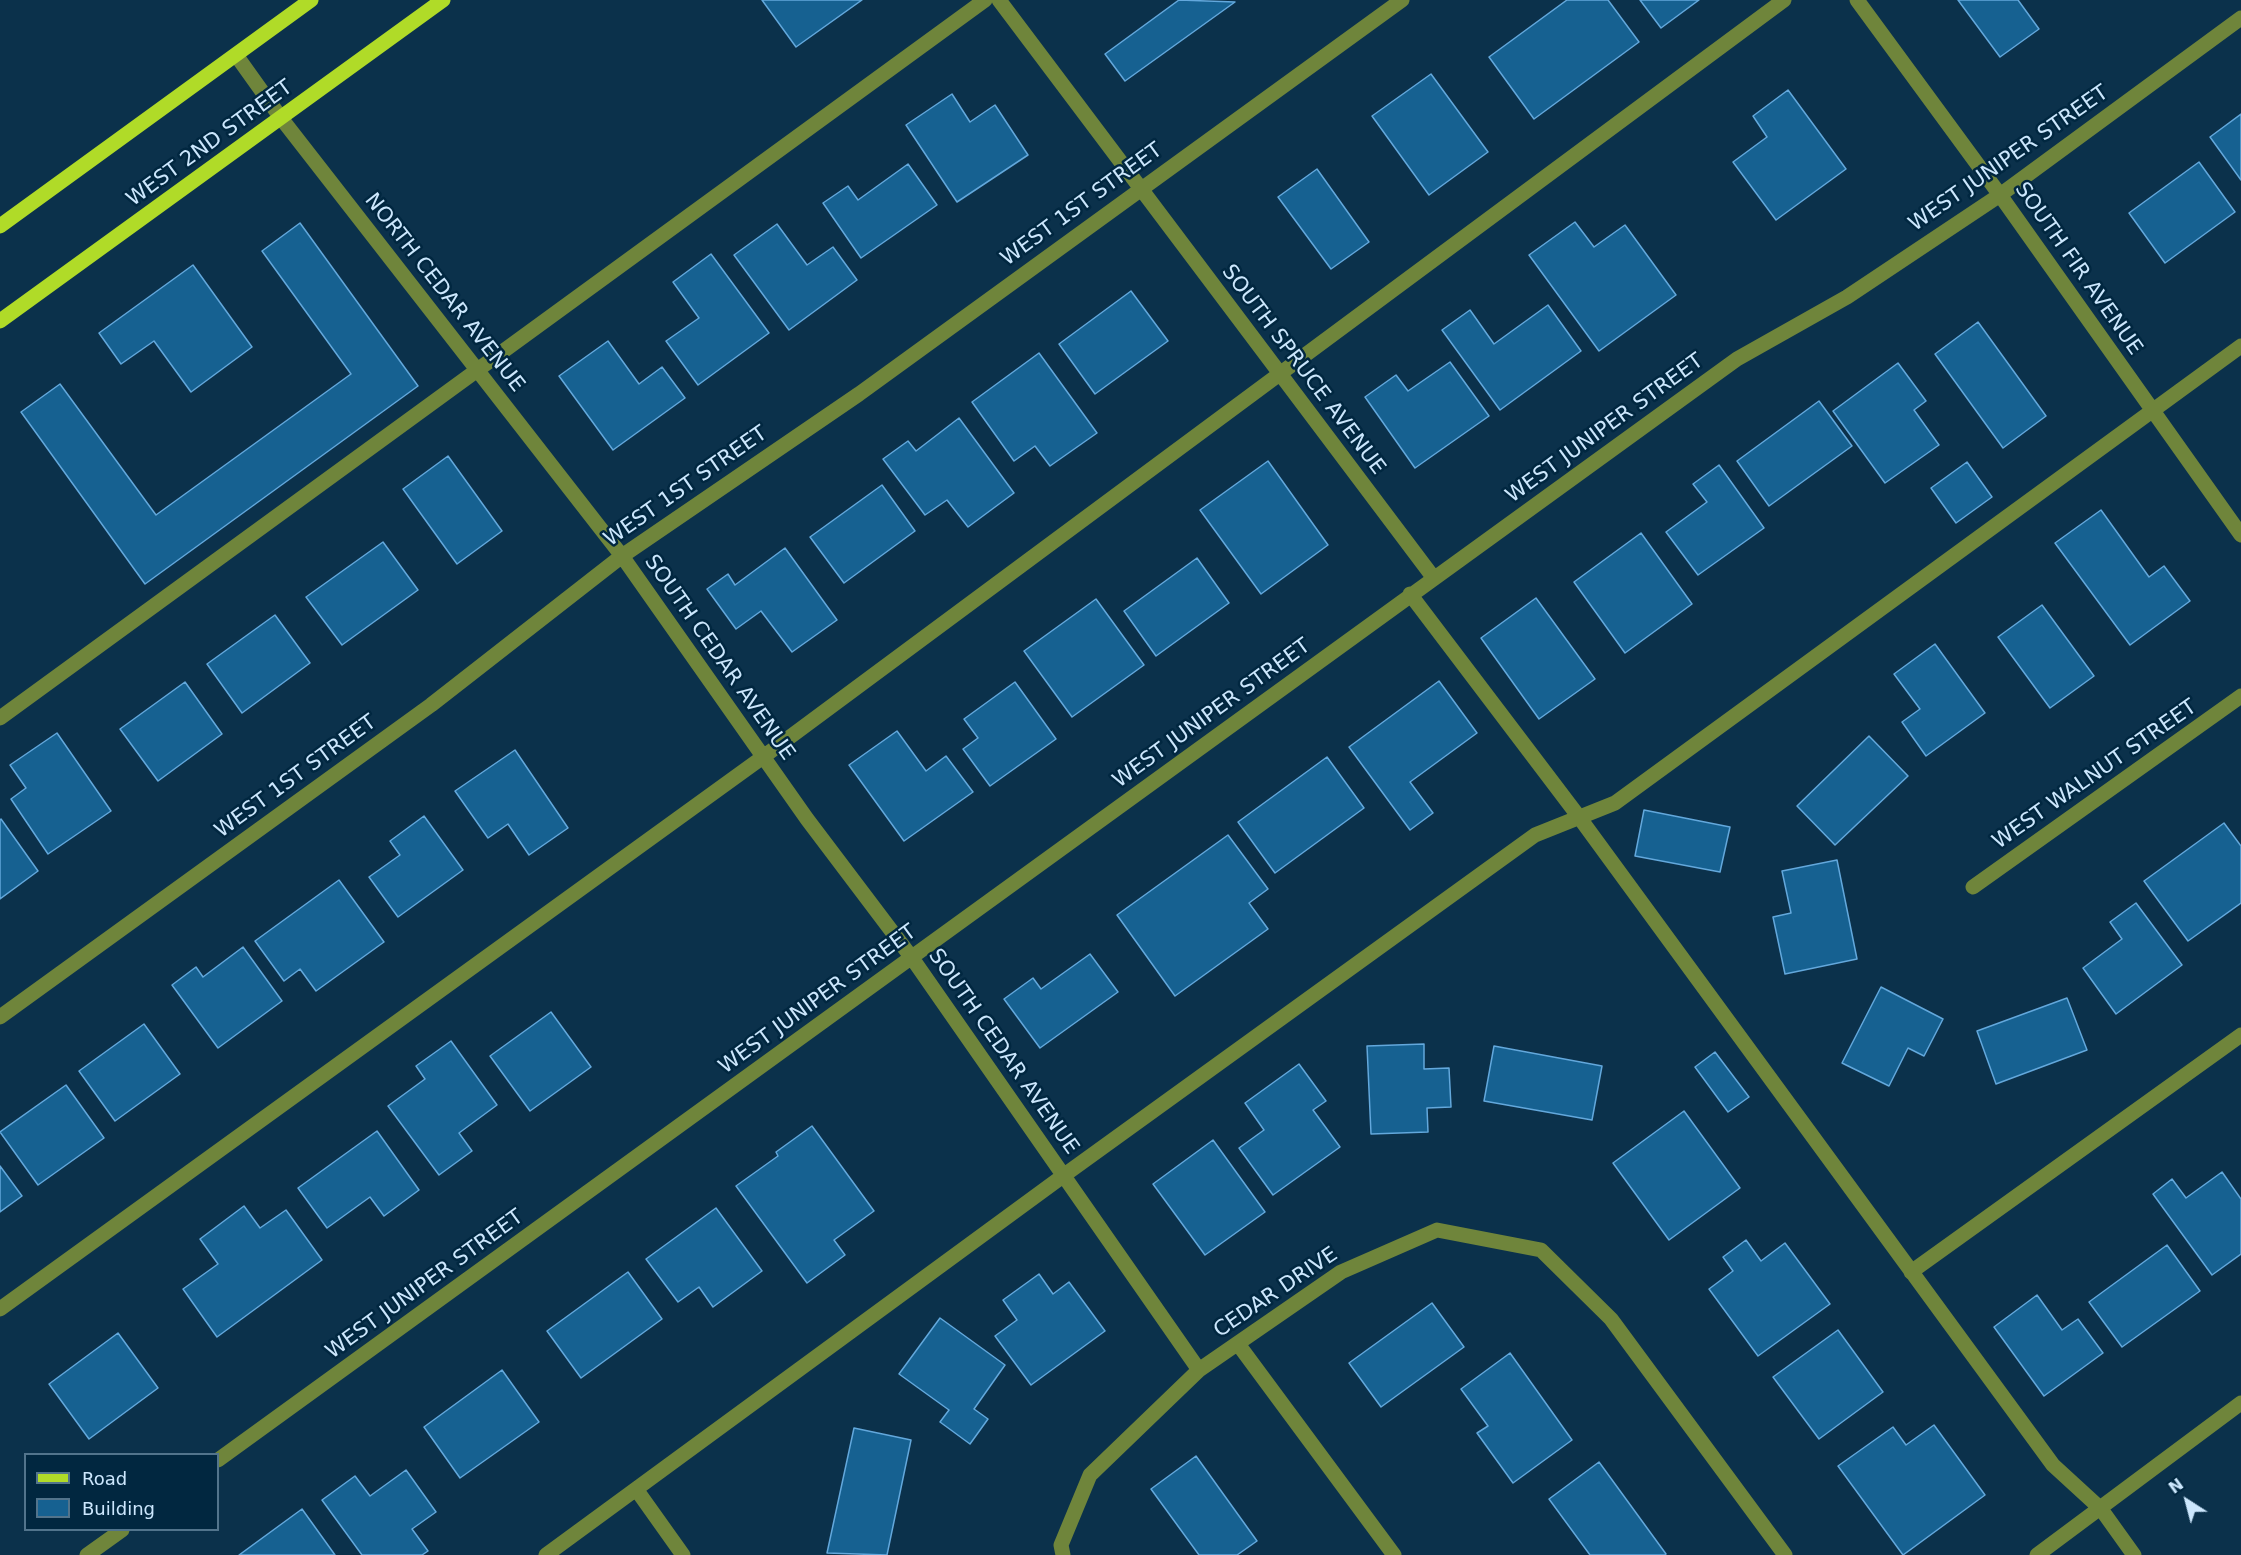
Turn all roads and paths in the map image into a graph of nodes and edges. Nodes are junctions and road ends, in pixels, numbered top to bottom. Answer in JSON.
{"nodes":[{"id":1,"x":311,"y":0,"type":"edge"},
{"id":2,"x":443,"y":0,"type":"edge"},
{"id":3,"x":985,"y":0,"type":"edge"},
{"id":4,"x":999,"y":0,"type":"edge"},
{"id":5,"x":1402,"y":0,"type":"edge"},
{"id":6,"x":1784,"y":0,"type":"edge"},
{"id":7,"x":1857,"y":0,"type":"edge"},
{"id":8,"x":2241,"y":18,"type":"edge"},
{"id":9,"x":236,"y":55,"type":"junction"},
{"id":10,"x":281,"y":118,"type":"junction"},
{"id":11,"x":1140,"y":188,"type":"junction"},
{"id":12,"x":2000,"y":195,"type":"junction"},
{"id":13,"x":0,"y":226,"type":"edge"},
{"id":14,"x":0,"y":321,"type":"edge"},
{"id":15,"x":2241,"y":345,"type":"edge"},
{"id":16,"x":477,"y":369,"type":"junction"},
{"id":17,"x":1279,"y":372,"type":"junction"},
{"id":18,"x":2152,"y":410,"type":"junction"},
{"id":19,"x":2241,"y":535,"type":"edge"},
{"id":20,"x":622,"y":556,"type":"junction"},
{"id":21,"x":1433,"y":577,"type":"junction"},
{"id":22,"x":1410,"y":594,"type":"junction"},
{"id":23,"x":2241,"y":696,"type":"edge"},
{"id":24,"x":0,"y":718,"type":"edge"},
{"id":25,"x":763,"y":757,"type":"junction"},
{"id":26,"x":1579,"y":817,"type":"junction"},
{"id":27,"x":1973,"y":887,"type":"dead end"},
{"id":28,"x":912,"y":958,"type":"junction"},
{"id":29,"x":0,"y":1017,"type":"edge"},
{"id":30,"x":2241,"y":1035,"type":"edge"},
{"id":31,"x":1063,"y":1176,"type":"junction"},
{"id":32,"x":1911,"y":1272,"type":"junction"},
{"id":33,"x":0,"y":1309,"type":"edge"},
{"id":34,"x":1238,"y":1344,"type":"junction"},
{"id":35,"x":1199,"y":1370,"type":"junction"},
{"id":36,"x":2241,"y":1402,"type":"edge"},
{"id":37,"x":219,"y":1459,"type":"edge"},
{"id":38,"x":636,"y":1489,"type":"junction"},
{"id":39,"x":2101,"y":1509,"type":"junction"},
{"id":40,"x":121,"y":1531,"type":"edge"},
{"id":41,"x":87,"y":1555,"type":"edge"},
{"id":42,"x":546,"y":1555,"type":"edge"},
{"id":43,"x":683,"y":1555,"type":"edge"},
{"id":44,"x":1063,"y":1555,"type":"edge"},
{"id":45,"x":1394,"y":1555,"type":"edge"},
{"id":46,"x":1785,"y":1555,"type":"edge"},
{"id":47,"x":2037,"y":1555,"type":"edge"},
{"id":48,"x":2134,"y":1555,"type":"edge"}],
"edges":[{"from":1,"to":9,"type":"main road"},
{"from":2,"to":10,"type":"main road","name":"WEST 2ND STREET"},
{"from":3,"to":16,"type":"street"},
{"from":4,"to":11,"type":"street","name":"SOUTH SPRUCE AVENUE"},
{"from":5,"to":11,"type":"street","name":"WEST 1ST STREET"},
{"from":6,"to":17,"type":"street"},
{"from":7,"to":12,"type":"street","name":"SOUTH FIR AVENUE"},
{"from":8,"to":12,"type":"street","name":"WEST JUNIPER STREET"},
{"from":9,"to":10,"type":"street","name":"NORTH CEDAR AVENUE"},
{"from":9,"to":13,"type":"main road"},
{"from":10,"to":14,"type":"main road","name":"WEST 2ND STREET"},
{"from":10,"to":16,"type":"street","name":"NORTH CEDAR AVENUE"},
{"from":11,"to":17,"type":"street","name":"SOUTH SPRUCE AVENUE"},
{"from":11,"to":20,"type":"street","name":"WEST 1ST STREET"},
{"from":12,"to":18,"type":"street","name":"SOUTH FIR AVENUE"},
{"from":12,"to":21,"type":"street","name":"WEST JUNIPER STREET"},
{"from":15,"to":18,"type":"street"},
{"from":16,"to":20,"type":"street","name":"NORTH CEDAR AVENUE"},
{"from":16,"to":24,"type":"street"},
{"from":17,"to":21,"type":"street","name":"SOUTH SPRUCE AVENUE"},
{"from":17,"to":25,"type":"street"},
{"from":18,"to":19,"type":"street","name":"SOUTH FIR AVENUE"},
{"from":18,"to":26,"type":"street"},
{"from":20,"to":25,"type":"street","name":"SOUTH CEDAR AVENUE"},
{"from":20,"to":29,"type":"street","name":"WEST 1ST STREET"},
{"from":21,"to":22,"type":"street","name":"WEST JUNIPER STREET"},
{"from":22,"to":26,"type":"street"},
{"from":22,"to":28,"type":"street","name":"WEST JUNIPER STREET"},
{"from":23,"to":27,"type":"street","name":"WEST WALNUT STREET"},
{"from":25,"to":28,"type":"street","name":"SOUTH CEDAR AVENUE"},
{"from":25,"to":33,"type":"street"},
{"from":26,"to":31,"type":"street"},
{"from":26,"to":32,"type":"street"},
{"from":28,"to":31,"type":"street","name":"SOUTH CEDAR AVENUE"},
{"from":28,"to":37,"type":"street","name":"WEST JUNIPER STREET"},
{"from":30,"to":32,"type":"street"},
{"from":31,"to":35,"type":"street","name":"SOUTH CEDAR AVENUE"},
{"from":31,"to":38,"type":"street"},
{"from":32,"to":39,"type":"street"},
{"from":34,"to":35,"type":"street","name":"CEDAR DRIVE"},
{"from":34,"to":45,"type":"street"},
{"from":34,"to":46,"type":"street","name":"CEDAR DRIVE"},
{"from":35,"to":44,"type":"street","name":"CEDAR DRIVE"},
{"from":36,"to":39,"type":"street"},
{"from":38,"to":42,"type":"street"},
{"from":38,"to":43,"type":"street"},
{"from":39,"to":47,"type":"street"},
{"from":39,"to":48,"type":"street"},
{"from":40,"to":41,"type":"street"}]}
